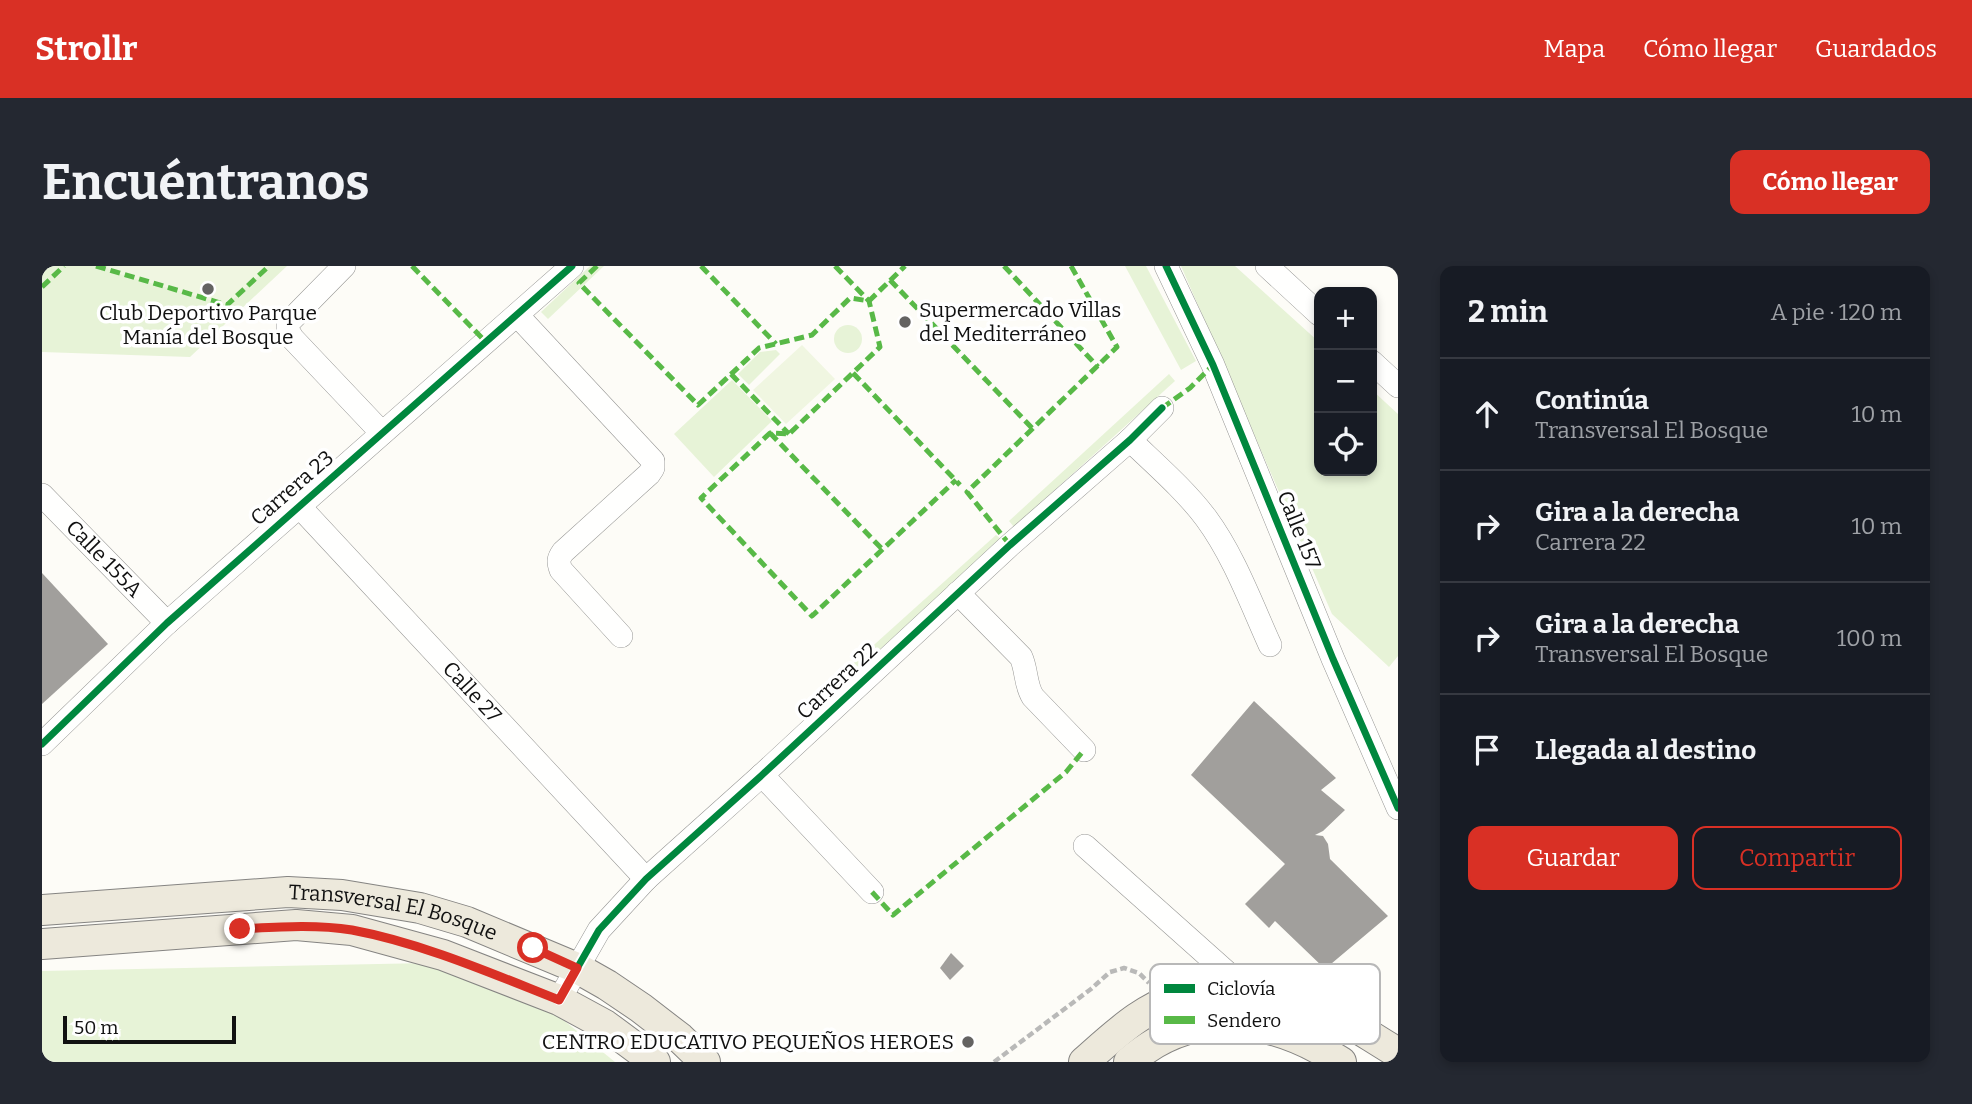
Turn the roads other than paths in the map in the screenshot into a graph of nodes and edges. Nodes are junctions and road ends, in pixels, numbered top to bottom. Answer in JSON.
{"nodes":[{"id":1,"x":345,"y":266,"type":"edge"},
{"id":2,"x":572,"y":266,"type":"edge"},
{"id":3,"x":1166,"y":266,"type":"edge"},
{"id":4,"x":1267,"y":266,"type":"edge"},
{"id":5,"x":1314,"y":309,"type":"edge"},
{"id":6,"x":517,"y":315,"type":"junction"},
{"id":7,"x":1377,"y":367,"type":"edge"},
{"id":8,"x":1398,"y":386,"type":"edge"},
{"id":9,"x":1162,"y":408,"type":"dead end"},
{"id":10,"x":382,"y":433,"type":"junction"},
{"id":11,"x":1130,"y":440,"type":"junction"},
{"id":12,"x":42,"y":495,"type":"edge"},
{"id":13,"x":299,"y":506,"type":"junction"},
{"id":14,"x":42,"y":515,"type":"edge"},
{"id":15,"x":92,"y":546,"type":"junction"},
{"id":16,"x":958,"y":593,"type":"junction"},
{"id":17,"x":167,"y":623,"type":"junction"},
{"id":18,"x":621,"y":636,"type":"dead end"},
{"id":19,"x":1270,"y":645,"type":"dead end"},
{"id":20,"x":42,"y":744,"type":"edge"},
{"id":21,"x":1084,"y":750,"type":"dead end"},
{"id":22,"x":762,"y":775,"type":"junction"},
{"id":23,"x":1398,"y":808,"type":"edge"},
{"id":24,"x":1084,"y":846,"type":"dead end"},
{"id":25,"x":646,"y":879,"type":"junction"},
{"id":26,"x":872,"y":892,"type":"dead end"},
{"id":27,"x":42,"y":910,"type":"edge"},
{"id":28,"x":42,"y":944,"type":"edge"},
{"id":29,"x":1217,"y":964,"type":"edge"},
{"id":30,"x":577,"y":968,"type":"junction"},
{"id":31,"x":559,"y":1000,"type":"junction"},
{"id":32,"x":1150,"y":1011,"type":"edge"},
{"id":33,"x":1380,"y":1042,"type":"edge"},
{"id":34,"x":1155,"y":1044,"type":"edge"},
{"id":35,"x":1302,"y":1044,"type":"edge"},
{"id":36,"x":1398,"y":1053,"type":"edge"},
{"id":37,"x":1320,"y":1057,"type":"edge"},
{"id":38,"x":654,"y":1062,"type":"edge"},
{"id":39,"x":705,"y":1062,"type":"edge"},
{"id":40,"x":1084,"y":1062,"type":"edge"},
{"id":41,"x":1129,"y":1062,"type":"edge"}],
"edges":[{"from":1,"to":10,"type":"street"},
{"from":2,"to":6,"type":"street","name":"Carrera 23"},
{"from":3,"to":23,"type":"street","name":"Calle 157"},
{"from":4,"to":5,"type":"street"},
{"from":6,"to":10,"type":"street","name":"Carrera 23"},
{"from":6,"to":18,"type":"street"},
{"from":7,"to":8,"type":"street"},
{"from":9,"to":11,"type":"street","name":"Carrera 22"},
{"from":10,"to":13,"type":"street","name":"Carrera 23"},
{"from":11,"to":16,"type":"street","name":"Carrera 22"},
{"from":11,"to":19,"type":"street"},
{"from":12,"to":15,"type":"street","name":"Calle 155A"},
{"from":13,"to":17,"type":"street","name":"Carrera 23"},
{"from":13,"to":25,"type":"street","name":"Calle 27"},
{"from":14,"to":15,"type":"street"},
{"from":15,"to":17,"type":"street","name":"Calle 155A"},
{"from":16,"to":21,"type":"street"},
{"from":16,"to":22,"type":"street","name":"Carrera 22"},
{"from":17,"to":20,"type":"street","name":"Carrera 23"},
{"from":22,"to":25,"type":"street","name":"Carrera 22"},
{"from":22,"to":26,"type":"street"},
{"from":24,"to":29,"type":"street"},
{"from":25,"to":30,"type":"street","name":"Carrera 22"},
{"from":27,"to":30,"type":"main road","name":"Transversal El Bosque"},
{"from":28,"to":31,"type":"main road","name":"Transversal El Bosque"},
{"from":30,"to":31,"type":"street","name":"Carrera 22"},
{"from":30,"to":39,"type":"main road","name":"Transversal El Bosque"},
{"from":31,"to":38,"type":"main road","name":"Transversal El Bosque"},
{"from":32,"to":40,"type":"main road"},
{"from":33,"to":36,"type":"main road"},
{"from":34,"to":41,"type":"main road"},
{"from":35,"to":37,"type":"main road"}]}
